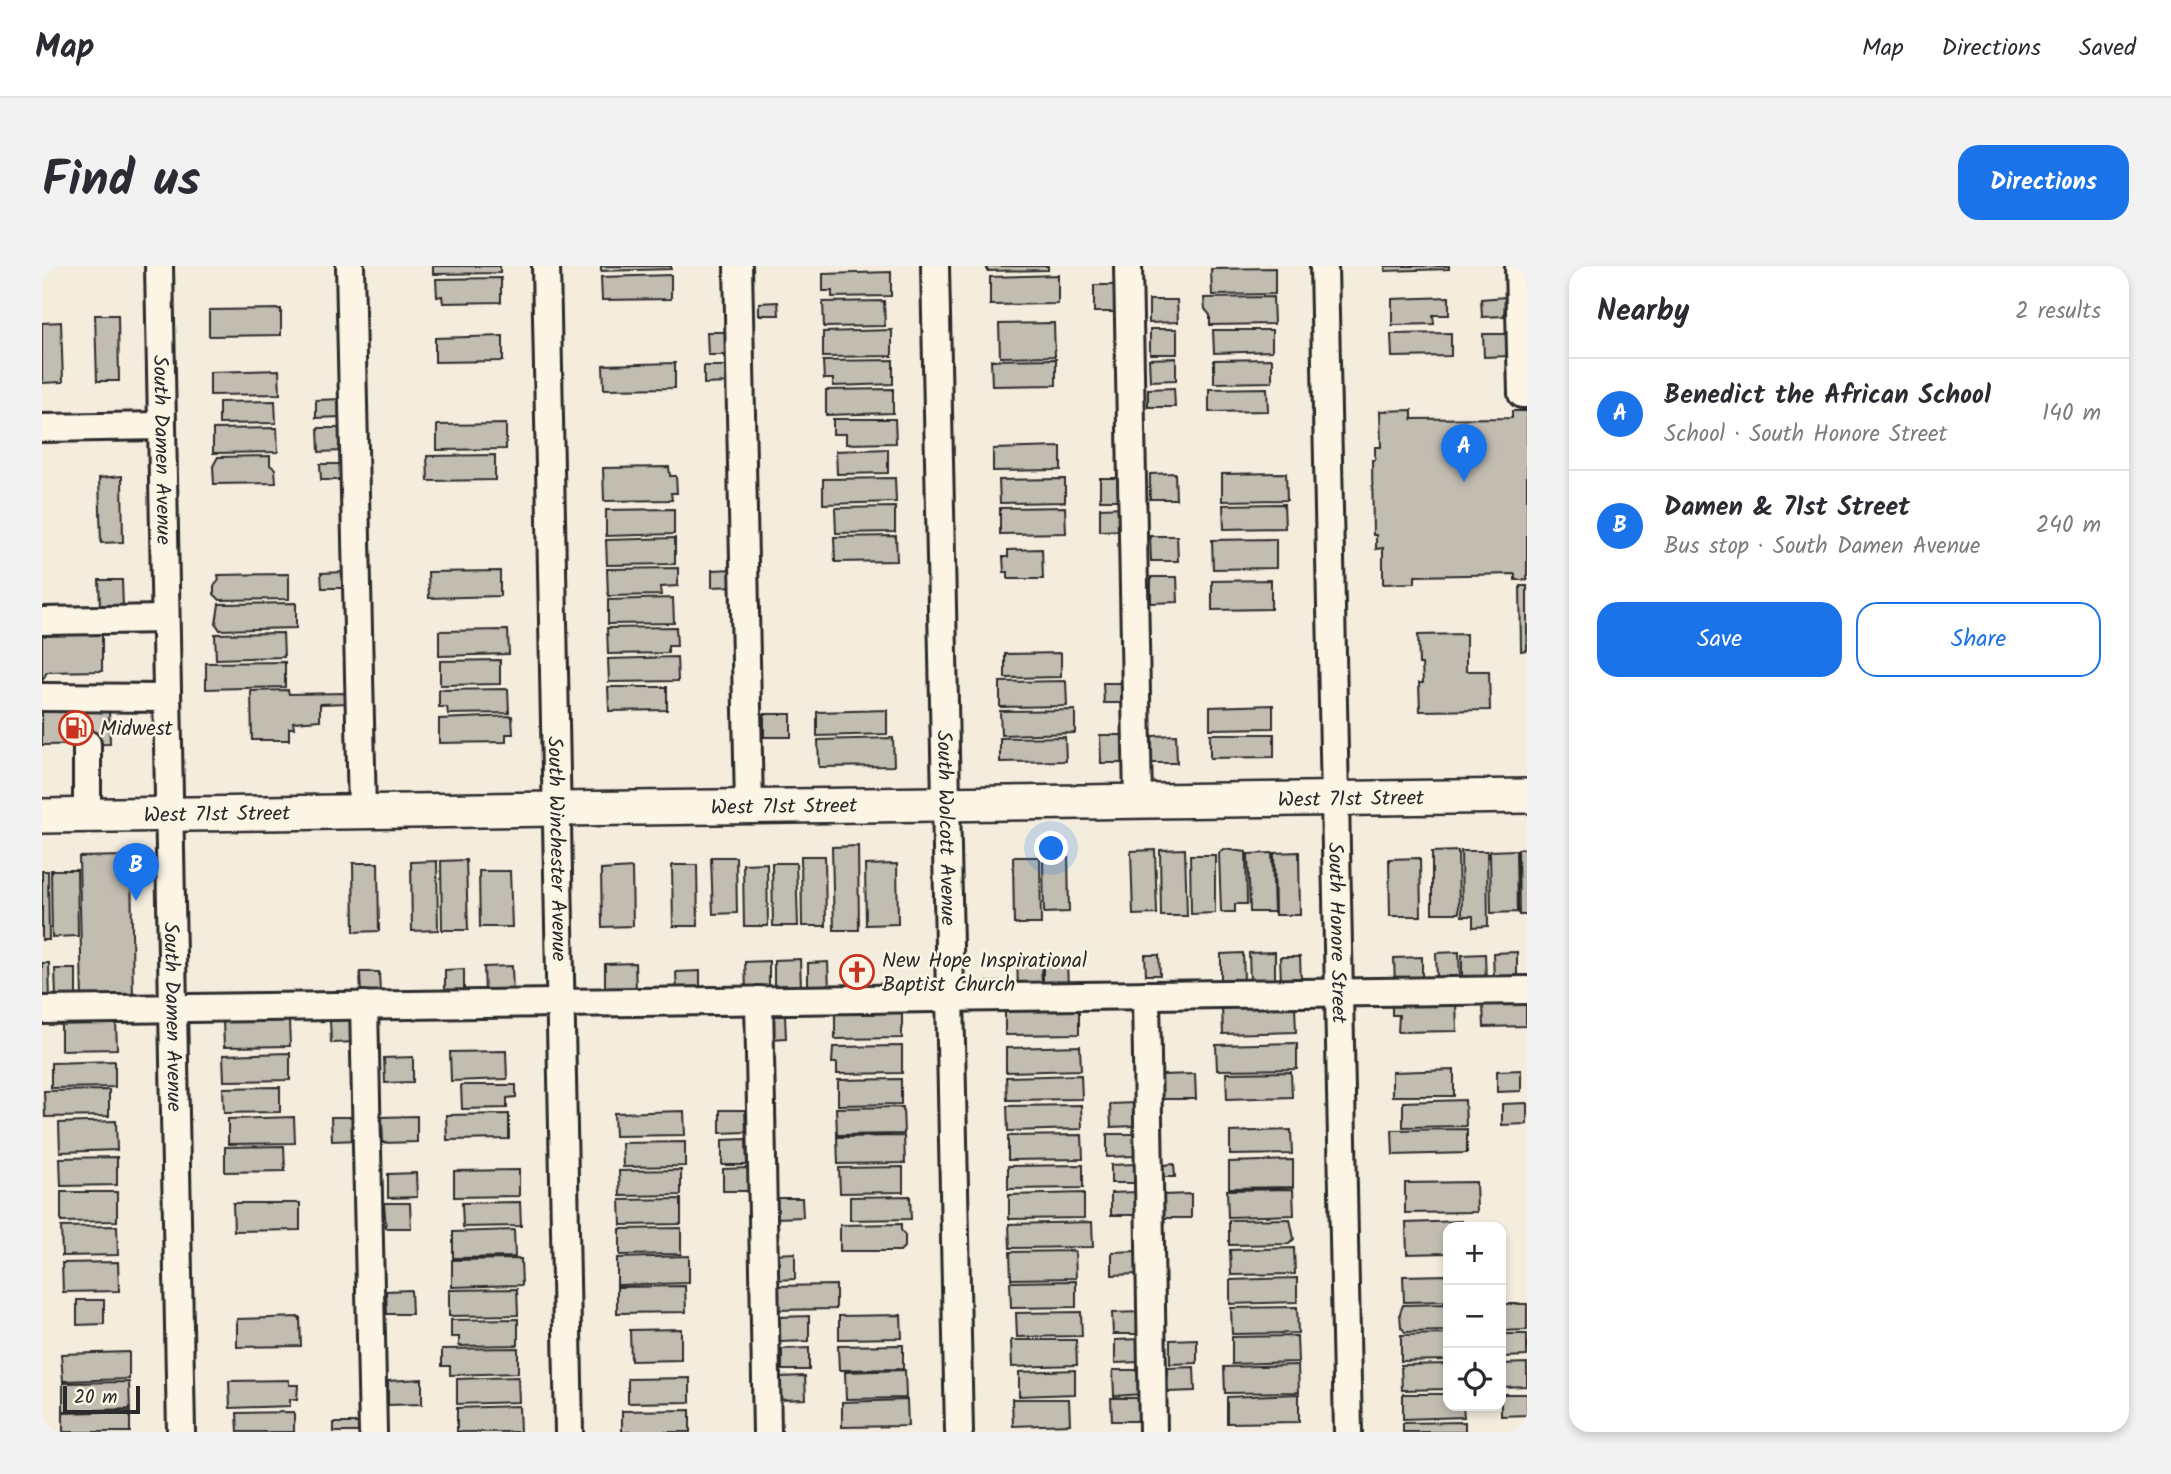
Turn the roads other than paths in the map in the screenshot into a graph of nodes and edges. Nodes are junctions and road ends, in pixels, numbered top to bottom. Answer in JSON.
{"nodes":[{"id":1,"x":159,"y":266,"type":"edge"},
{"id":2,"x":350,"y":266,"type":"edge"},
{"id":3,"x":546,"y":266,"type":"edge"},
{"id":4,"x":738,"y":266,"type":"edge"},
{"id":5,"x":935,"y":266,"type":"edge"},
{"id":6,"x":1128,"y":266,"type":"edge"},
{"id":7,"x":1324,"y":266,"type":"edge"},
{"id":8,"x":1519,"y":266,"type":"edge"},
{"id":9,"x":1527,"y":394,"type":"edge"},
{"id":10,"x":162,"y":426,"type":"junction"},
{"id":11,"x":42,"y":428,"type":"edge"},
{"id":12,"x":165,"y":619,"type":"junction"},
{"id":13,"x":42,"y":621,"type":"edge"},
{"id":14,"x":42,"y":697,"type":"edge"},
{"id":15,"x":167,"y":698,"type":"junction"},
{"id":16,"x":87,"y":744,"type":"tunnel mouth"},
{"id":17,"x":1527,"y":796,"type":"edge"},
{"id":18,"x":1335,"y":799,"type":"junction"},
{"id":19,"x":1138,"y":802,"type":"junction"},
{"id":20,"x":946,"y":804,"type":"junction"},
{"id":21,"x":749,"y":807,"type":"junction"},
{"id":22,"x":556,"y":810,"type":"junction"},
{"id":23,"x":362,"y":812,"type":"junction"},
{"id":24,"x":169,"y":814,"type":"junction"},
{"id":25,"x":88,"y":815,"type":"junction"},
{"id":26,"x":42,"y":816,"type":"edge"},
{"id":27,"x":1527,"y":990,"type":"edge"},
{"id":28,"x":1339,"y":992,"type":"junction"},
{"id":29,"x":1146,"y":995,"type":"junction"},
{"id":30,"x":950,"y":998,"type":"junction"},
{"id":31,"x":759,"y":1000,"type":"junction"},
{"id":32,"x":560,"y":1003,"type":"junction"},
{"id":33,"x":364,"y":1005,"type":"junction"},
{"id":34,"x":173,"y":1008,"type":"junction"},
{"id":35,"x":42,"y":1010,"type":"edge"},
{"id":36,"x":181,"y":1432,"type":"edge"},
{"id":37,"x":373,"y":1432,"type":"edge"},
{"id":38,"x":569,"y":1432,"type":"edge"},
{"id":39,"x":767,"y":1432,"type":"edge"},
{"id":40,"x":959,"y":1432,"type":"edge"},
{"id":41,"x":1153,"y":1432,"type":"edge"},
{"id":42,"x":1348,"y":1432,"type":"edge"}],
"edges":[{"from":1,"to":10,"type":"street","name":"South Damen Avenue"},
{"from":2,"to":23,"type":"street"},
{"from":3,"to":22,"type":"street","name":"South Winchester Avenue"},
{"from":4,"to":21,"type":"street"},
{"from":5,"to":20,"type":"street","name":"South Wolcott Avenue"},
{"from":6,"to":19,"type":"street"},
{"from":7,"to":18,"type":"street","name":"South Honore Street"},
{"from":8,"to":9,"type":"street"},
{"from":10,"to":11,"type":"street"},
{"from":10,"to":12,"type":"street","name":"South Damen Avenue"},
{"from":12,"to":13,"type":"street"},
{"from":12,"to":15,"type":"street","name":"South Damen Avenue"},
{"from":14,"to":15,"type":"street"},
{"from":15,"to":24,"type":"street","name":"South Damen Avenue"},
{"from":16,"to":25,"type":"street"},
{"from":17,"to":18,"type":"main road","name":"West 71st Street"},
{"from":18,"to":19,"type":"main road","name":"West 71st Street"},
{"from":18,"to":28,"type":"street","name":"South Honore Street"},
{"from":19,"to":20,"type":"main road","name":"West 71st Street"},
{"from":20,"to":21,"type":"main road","name":"West 71st Street"},
{"from":20,"to":30,"type":"street","name":"South Wolcott Avenue"},
{"from":21,"to":22,"type":"main road","name":"West 71st Street"},
{"from":22,"to":23,"type":"main road","name":"West 71st Street"},
{"from":22,"to":32,"type":"street","name":"South Winchester Avenue"},
{"from":23,"to":24,"type":"main road","name":"West 71st Street"},
{"from":24,"to":25,"type":"main road","name":"West 71st Street"},
{"from":24,"to":34,"type":"street","name":"South Damen Avenue"},
{"from":25,"to":26,"type":"main road","name":"West 71st Street"},
{"from":27,"to":28,"type":"street"},
{"from":28,"to":29,"type":"street"},
{"from":28,"to":42,"type":"street","name":"South Honore Street"},
{"from":29,"to":30,"type":"street"},
{"from":29,"to":41,"type":"street"},
{"from":30,"to":31,"type":"street"},
{"from":30,"to":40,"type":"street","name":"South Wolcott Avenue"},
{"from":31,"to":32,"type":"street"},
{"from":31,"to":39,"type":"street"},
{"from":32,"to":33,"type":"street"},
{"from":32,"to":38,"type":"street","name":"South Winchester Avenue"},
{"from":33,"to":34,"type":"street"},
{"from":33,"to":37,"type":"street"},
{"from":34,"to":35,"type":"street"},
{"from":34,"to":36,"type":"street","name":"South Damen Avenue"}]}
